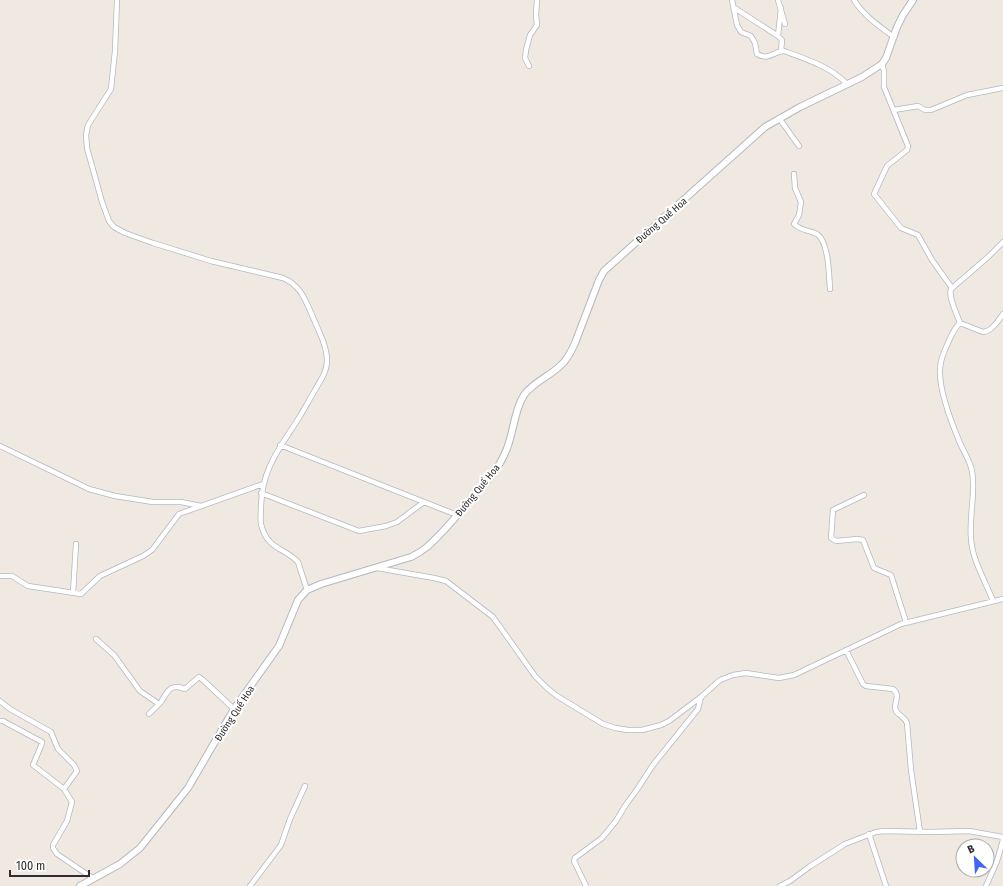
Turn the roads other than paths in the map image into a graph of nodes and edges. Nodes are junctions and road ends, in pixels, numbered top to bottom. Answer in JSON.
{"nodes":[{"id":1,"x":117,"y":0,"type":"edge"},
{"id":2,"x":537,"y":0,"type":"edge"},
{"id":3,"x":732,"y":0,"type":"edge"},
{"id":4,"x":778,"y":0,"type":"edge"},
{"id":5,"x":854,"y":0,"type":"edge"},
{"id":6,"x":913,"y":0,"type":"edge"},
{"id":7,"x":733,"y":7,"type":"junction"},
{"id":8,"x":781,"y":8,"type":"junction"},
{"id":9,"x":785,"y":24,"type":"dead end"},
{"id":10,"x":778,"y":36,"type":"junction"},
{"id":11,"x":894,"y":37,"type":"junction"},
{"id":12,"x":781,"y":51,"type":"junction"},
{"id":13,"x":882,"y":64,"type":"junction"},
{"id":14,"x":528,"y":66,"type":"dead end"},
{"id":15,"x":848,"y":84,"type":"junction"},
{"id":16,"x":1003,"y":88,"type":"edge"},
{"id":17,"x":894,"y":110,"type":"junction"},
{"id":18,"x":779,"y":118,"type":"junction"},
{"id":19,"x":799,"y":146,"type":"dead end"},
{"id":20,"x":794,"y":174,"type":"dead end"},
{"id":21,"x":1003,"y":242,"type":"edge"},
{"id":22,"x":952,"y":288,"type":"junction"},
{"id":23,"x":830,"y":289,"type":"dead end"},
{"id":24,"x":1003,"y":314,"type":"edge"},
{"id":25,"x":960,"y":323,"type":"junction"},
{"id":26,"x":280,"y":445,"type":"junction"},
{"id":27,"x":0,"y":446,"type":"edge"},
{"id":28,"x":263,"y":484,"type":"junction"},
{"id":29,"x":261,"y":493,"type":"junction"},
{"id":30,"x":864,"y":495,"type":"dead end"},
{"id":31,"x":424,"y":502,"type":"junction"},
{"id":32,"x":202,"y":506,"type":"junction"},
{"id":33,"x":458,"y":515,"type":"junction"},
{"id":34,"x":76,"y":544,"type":"dead end"},
{"id":35,"x":373,"y":568,"type":"junction"},
{"id":36,"x":0,"y":576,"type":"edge"},
{"id":37,"x":307,"y":590,"type":"junction"},
{"id":38,"x":74,"y":593,"type":"junction"},
{"id":39,"x":1003,"y":599,"type":"edge"},
{"id":40,"x":993,"y":601,"type":"junction"},
{"id":41,"x":906,"y":622,"type":"junction"},
{"id":42,"x":96,"y":638,"type":"dead end"},
{"id":43,"x":846,"y":650,"type":"junction"},
{"id":44,"x":701,"y":697,"type":"junction"},
{"id":45,"x":0,"y":701,"type":"edge"},
{"id":46,"x":159,"y":704,"type":"junction"},
{"id":47,"x":234,"y":709,"type":"junction"},
{"id":48,"x":149,"y":714,"type":"dead end"},
{"id":49,"x":0,"y":721,"type":"edge"},
{"id":50,"x":305,"y":786,"type":"dead end"},
{"id":51,"x":64,"y":789,"type":"junction"},
{"id":52,"x":920,"y":832,"type":"junction"},
{"id":53,"x":870,"y":834,"type":"junction"},
{"id":54,"x":1003,"y":838,"type":"edge"},
{"id":55,"x":94,"y":879,"type":"junction"},
{"id":56,"x":80,"y":886,"type":"edge"},
{"id":57,"x":250,"y":886,"type":"edge"},
{"id":58,"x":586,"y":886,"type":"edge"},
{"id":59,"x":780,"y":886,"type":"edge"},
{"id":60,"x":886,"y":886,"type":"edge"},
{"id":61,"x":986,"y":886,"type":"edge"}],
"edges":[{"from":1,"to":26,"type":"street"},
{"from":2,"to":14,"type":"street"},
{"from":3,"to":7,"type":"street"},
{"from":4,"to":8,"type":"street"},
{"from":5,"to":11,"type":"street"},
{"from":6,"to":11,"type":"street"},
{"from":7,"to":10,"type":"street"},
{"from":7,"to":12,"type":"street"},
{"from":8,"to":9,"type":"street"},
{"from":8,"to":10,"type":"street"},
{"from":10,"to":12,"type":"street"},
{"from":11,"to":13,"type":"street"},
{"from":12,"to":15,"type":"street"},
{"from":13,"to":15,"type":"street","name":"Đường Quế Hoa"},
{"from":13,"to":17,"type":"street"},
{"from":15,"to":18,"type":"street","name":"Đường Quế Hoa"},
{"from":16,"to":17,"type":"street"},
{"from":17,"to":22,"type":"street"},
{"from":18,"to":19,"type":"street"},
{"from":18,"to":33,"type":"street","name":"Đường Quế Hoa"},
{"from":20,"to":23,"type":"street"},
{"from":21,"to":22,"type":"street"},
{"from":22,"to":25,"type":"street"},
{"from":24,"to":25,"type":"street"},
{"from":25,"to":40,"type":"street"},
{"from":26,"to":28,"type":"street"},
{"from":26,"to":31,"type":"street"},
{"from":27,"to":32,"type":"street"},
{"from":28,"to":29,"type":"street"},
{"from":28,"to":32,"type":"street"},
{"from":29,"to":31,"type":"street"},
{"from":29,"to":37,"type":"street"},
{"from":30,"to":41,"type":"street"},
{"from":31,"to":33,"type":"street"},
{"from":32,"to":38,"type":"street"},
{"from":33,"to":35,"type":"street","name":"Đường Quế Hoa"},
{"from":34,"to":38,"type":"street"},
{"from":35,"to":37,"type":"street","name":"Đường Quế Hoa"},
{"from":35,"to":44,"type":"street"},
{"from":36,"to":38,"type":"street"},
{"from":37,"to":47,"type":"street","name":"Đường Quế Hoa"},
{"from":39,"to":40,"type":"street"},
{"from":40,"to":41,"type":"street"},
{"from":41,"to":43,"type":"street"},
{"from":42,"to":46,"type":"street"},
{"from":43,"to":44,"type":"street"},
{"from":43,"to":52,"type":"street"},
{"from":44,"to":58,"type":"street"},
{"from":45,"to":51,"type":"street"},
{"from":46,"to":47,"type":"street"},
{"from":46,"to":48,"type":"street"},
{"from":47,"to":55,"type":"street","name":"Đường Quế Hoa"},
{"from":49,"to":51,"type":"street"},
{"from":50,"to":57,"type":"street"},
{"from":51,"to":55,"type":"street"},
{"from":52,"to":53,"type":"street"},
{"from":52,"to":54,"type":"street"},
{"from":53,"to":59,"type":"street"},
{"from":53,"to":60,"type":"street"},
{"from":54,"to":61,"type":"street"},
{"from":55,"to":56,"type":"street","name":"Đường Quế Hoa"}]}
